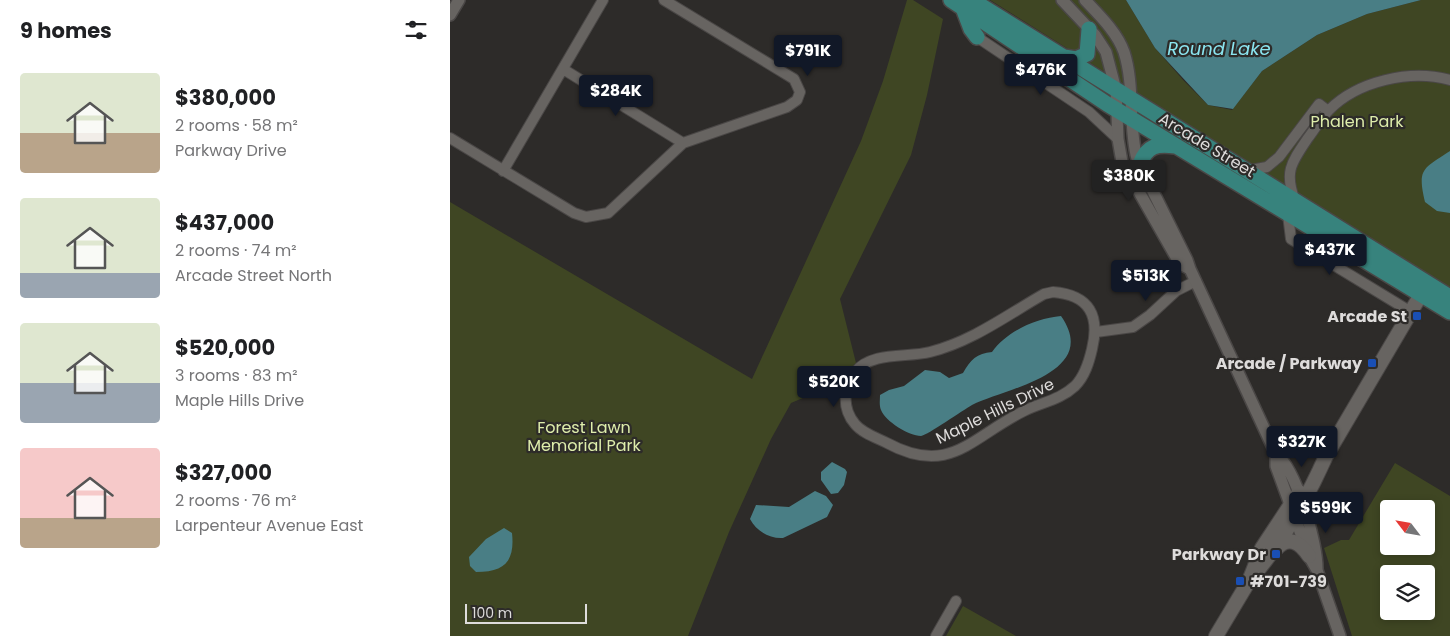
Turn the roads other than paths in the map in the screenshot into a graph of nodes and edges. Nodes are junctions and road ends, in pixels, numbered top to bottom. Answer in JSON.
{"nodes":[{"id":1,"x":459,"y":0,"type":"edge"},
{"id":2,"x":604,"y":0,"type":"edge"},
{"id":3,"x":664,"y":0,"type":"edge"},
{"id":4,"x":1062,"y":0,"type":"edge"},
{"id":5,"x":1085,"y":0,"type":"edge"},
{"id":6,"x":961,"y":3,"type":"edge"},
{"id":7,"x":450,"y":15,"type":"edge"},
{"id":8,"x":1089,"y":29,"type":"junction"},
{"id":9,"x":977,"y":37,"type":"joint"},
{"id":10,"x":1064,"y":58,"type":"junction"},
{"id":11,"x":563,"y":69,"type":"junction"},
{"id":12,"x":1450,"y":80,"type":"edge"},
{"id":13,"x":1116,"y":90,"type":"junction"},
{"id":14,"x":1131,"y":100,"type":"junction"},
{"id":15,"x":1116,"y":110,"type":"junction"},
{"id":16,"x":1328,"y":111,"type":"junction"},
{"id":17,"x":1131,"y":119,"type":"junction"},
{"id":18,"x":1296,"y":135,"type":"junction"},
{"id":19,"x":450,"y":138,"type":"edge"},
{"id":20,"x":1118,"y":139,"type":"junction"},
{"id":21,"x":1306,"y":141,"type":"junction"},
{"id":22,"x":683,"y":143,"type":"junction"},
{"id":23,"x":1176,"y":146,"type":"junction"},
{"id":24,"x":1286,"y":149,"type":"junction"},
{"id":25,"x":1297,"y":156,"type":"junction"},
{"id":26,"x":1140,"y":164,"type":"junction"},
{"id":27,"x":504,"y":171,"type":"junction"},
{"id":28,"x":1245,"y":171,"type":"junction"},
{"id":29,"x":1292,"y":208,"type":"junction"},
{"id":30,"x":1190,"y":269,"type":"junction"},
{"id":31,"x":1196,"y":281,"type":"junction"},
{"id":32,"x":1424,"y":290,"type":"junction"},
{"id":33,"x":1450,"y":297,"type":"edge"},
{"id":34,"x":1411,"y":312,"type":"junction"},
{"id":35,"x":1450,"y":312,"type":"edge"},
{"id":36,"x":1096,"y":332,"type":"junction"},
{"id":37,"x":1297,"y":503,"type":"junction"},
{"id":38,"x":1272,"y":554,"type":"junction"},
{"id":39,"x":1309,"y":556,"type":"junction"},
{"id":40,"x":1317,"y":570,"type":"junction"},
{"id":41,"x":1249,"y":581,"type":"junction"},
{"id":42,"x":956,"y":601,"type":"dead end"},
{"id":43,"x":936,"y":636,"type":"edge"},
{"id":44,"x":1216,"y":636,"type":"edge"},
{"id":45,"x":1340,"y":636,"type":"edge"}],
"edges":[{"from":1,"to":7,"type":"street"},
{"from":2,"to":11,"type":"street"},
{"from":3,"to":22,"type":"street"},
{"from":4,"to":8,"type":"street"},
{"from":5,"to":14,"type":"street"},
{"from":6,"to":9,"type":"main road"},
{"from":6,"to":10,"type":"main road","name":"Arcade Street"},
{"from":6,"to":15,"type":"main road","name":"Arcade Street"},
{"from":8,"to":10,"type":"main road"},
{"from":8,"to":13,"type":"street"},
{"from":9,"to":20,"type":"street"},
{"from":10,"to":13,"type":"main road","name":"Arcade Street"},
{"from":11,"to":22,"type":"street"},
{"from":11,"to":27,"type":"street"},
{"from":12,"to":16,"type":"street"},
{"from":13,"to":14,"type":"main road","name":"Arcade Street"},
{"from":13,"to":15,"type":"street"},
{"from":14,"to":17,"type":"street"},
{"from":14,"to":28,"type":"main road","name":"Arcade Street"},
{"from":15,"to":17,"type":"main road","name":"Arcade Street"},
{"from":15,"to":20,"type":"street"},
{"from":16,"to":18,"type":"street"},
{"from":16,"to":21,"type":"street"},
{"from":17,"to":23,"type":"main road","name":"Arcade Street"},
{"from":17,"to":26,"type":"street"},
{"from":18,"to":21,"type":"street"},
{"from":18,"to":24,"type":"street"},
{"from":19,"to":27,"type":"street"},
{"from":20,"to":30,"type":"street"},
{"from":21,"to":25,"type":"street"},
{"from":22,"to":27,"type":"street"},
{"from":23,"to":26,"type":"main road"},
{"from":23,"to":29,"type":"main road","name":"Arcade Street"},
{"from":24,"to":25,"type":"street"},
{"from":24,"to":28,"type":"street"},
{"from":25,"to":29,"type":"street"},
{"from":26,"to":30,"type":"street"},
{"from":28,"to":29,"type":"main road","name":"Arcade Street"},
{"from":29,"to":32,"type":"main road","name":"Arcade Street"},
{"from":29,"to":34,"type":"street"},
{"from":30,"to":31,"type":"street"},
{"from":31,"to":36,"type":"street"},
{"from":31,"to":37,"type":"street"},
{"from":32,"to":33,"type":"main road","name":"Arcade Street"},
{"from":32,"to":34,"type":"main road"},
{"from":32,"to":35,"type":"main road","name":"Arcade Street"},
{"from":34,"to":37,"type":"main road"},
{"from":36,"to":36,"type":"street","name":"Maple Hills Drive"},
{"from":37,"to":38,"type":"main road"},
{"from":37,"to":39,"type":"street"},
{"from":37,"to":40,"type":"street"},
{"from":37,"to":41,"type":"main road"},
{"from":38,"to":39,"type":"main road"},
{"from":38,"to":41,"type":"main road"},
{"from":39,"to":40,"type":"street"},
{"from":40,"to":45,"type":"street"},
{"from":41,"to":44,"type":"main road"},
{"from":42,"to":43,"type":"street"}]}
